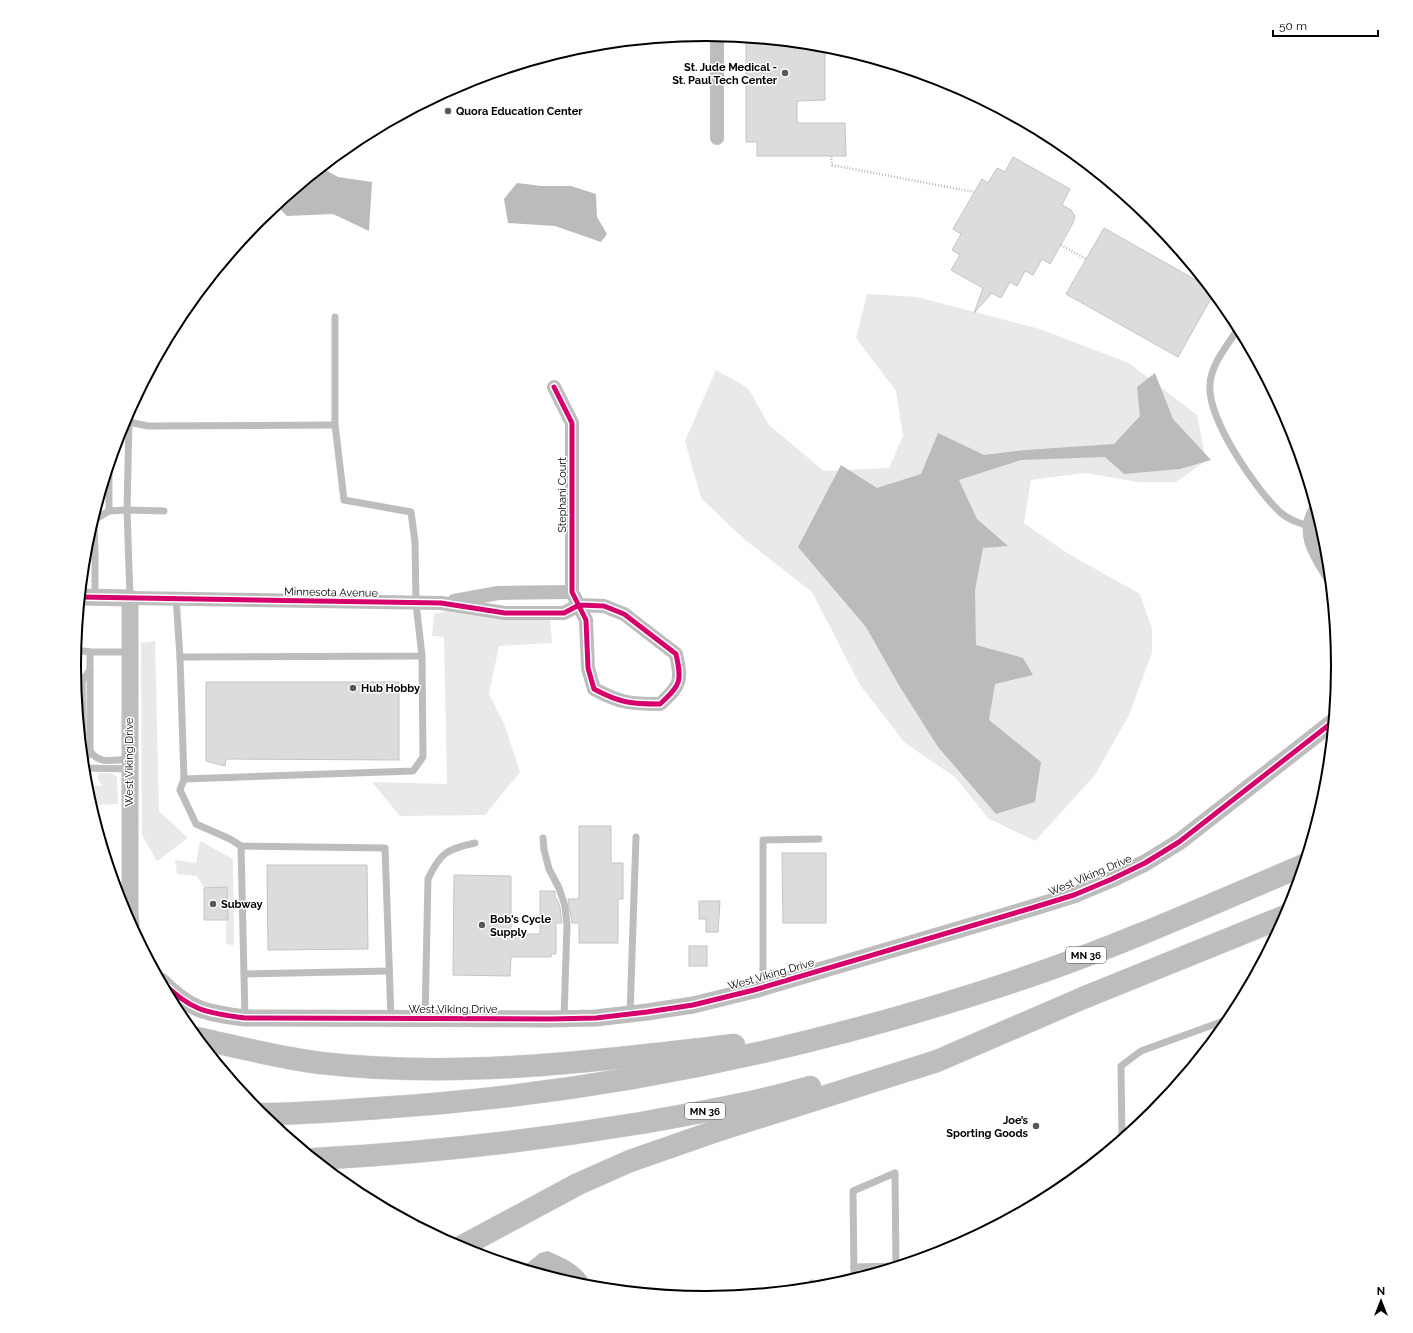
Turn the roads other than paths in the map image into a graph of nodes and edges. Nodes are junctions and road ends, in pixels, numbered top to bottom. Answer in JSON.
{"nodes":[{"id":1,"x":718,"y":41,"type":"edge"},
{"id":2,"x":717,"y":138,"type":"dead end"},
{"id":3,"x":335,"y":317,"type":"dead end"},
{"id":4,"x":1235,"y":333,"type":"edge"},
{"id":5,"x":554,"y":387,"type":"dead end"},
{"id":6,"x":131,"y":423,"type":"edge"},
{"id":7,"x":335,"y":425,"type":"junction"},
{"id":8,"x":126,"y":434,"type":"edge"},
{"id":9,"x":109,"y":482,"type":"edge"},
{"id":10,"x":127,"y":510,"type":"junction"},
{"id":11,"x":109,"y":511,"type":"junction"},
{"id":12,"x":164,"y":511,"type":"dead end"},
{"id":13,"x":1313,"y":515,"type":"edge"},
{"id":14,"x":99,"y":517,"type":"edge"},
{"id":15,"x":1309,"y":526,"type":"junction"},
{"id":16,"x":94,"y":539,"type":"edge"},
{"id":17,"x":91,"y":554,"type":"edge"},
{"id":18,"x":95,"y":554,"type":"junction"},
{"id":19,"x":1324,"y":566,"type":"edge"},
{"id":20,"x":88,"y":597,"type":"edge"},
{"id":21,"x":130,"y":598,"type":"junction"},
{"id":22,"x":176,"y":598,"type":"junction"},
{"id":23,"x":576,"y":599,"type":"junction"},
{"id":24,"x":416,"y":603,"type":"junction"},
{"id":25,"x":441,"y":603,"type":"junction"},
{"id":26,"x":81,"y":651,"type":"edge"},
{"id":27,"x":90,"y":652,"type":"junction"},
{"id":28,"x":130,"y":652,"type":"junction"},
{"id":29,"x":422,"y":656,"type":"junction"},
{"id":30,"x":180,"y":657,"type":"junction"},
{"id":31,"x":90,"y":670,"type":"junction"},
{"id":32,"x":82,"y":707,"type":"edge"},
{"id":33,"x":1329,"y":725,"type":"edge"},
{"id":34,"x":86,"y":749,"type":"edge"},
{"id":35,"x":86,"y":751,"type":"edge"},
{"id":36,"x":129,"y":764,"type":"junction"},
{"id":37,"x":89,"y":768,"type":"edge"},
{"id":38,"x":184,"y":779,"type":"junction"},
{"id":39,"x":636,"y":837,"type":"dead end"},
{"id":40,"x":543,"y":838,"type":"dead end"},
{"id":41,"x":819,"y":839,"type":"dead end"},
{"id":42,"x":475,"y":843,"type":"dead end"},
{"id":43,"x":240,"y":846,"type":"junction"},
{"id":44,"x":1299,"y":867,"type":"edge"},
{"id":45,"x":130,"y":908,"type":"edge"},
{"id":46,"x":1279,"y":918,"type":"edge"},
{"id":47,"x":389,"y":971,"type":"junction"},
{"id":48,"x":244,"y":974,"type":"junction"},
{"id":49,"x":763,"y":987,"type":"junction"},
{"id":50,"x":174,"y":994,"type":"edge"},
{"id":51,"x":1083,"y":998,"type":"junction"},
{"id":52,"x":630,"y":1014,"type":"junction"},
{"id":53,"x":245,"y":1018,"type":"junction"},
{"id":54,"x":391,"y":1019,"type":"junction"},
{"id":55,"x":425,"y":1019,"type":"junction"},
{"id":56,"x":564,"y":1019,"type":"junction"},
{"id":57,"x":1221,"y":1022,"type":"edge"},
{"id":58,"x":862,"y":1026,"type":"junction"},
{"id":59,"x":205,"y":1040,"type":"edge"},
{"id":60,"x":269,"y":1114,"type":"edge"},
{"id":61,"x":1122,"y":1134,"type":"edge"},
{"id":62,"x":321,"y":1159,"type":"edge"},
{"id":63,"x":467,"y":1244,"type":"edge"},
{"id":64,"x":898,"y":1262,"type":"edge"},
{"id":65,"x":886,"y":1266,"type":"edge"},
{"id":66,"x":854,"y":1267,"type":"junction"},
{"id":67,"x":854,"y":1274,"type":"edge"}],
"edges":[{"from":1,"to":2,"type":"street"},
{"from":3,"to":7,"type":"lane"},
{"from":4,"to":15,"type":"lane"},
{"from":5,"to":23,"type":"street","name":"Stephani Court"},
{"from":6,"to":7,"type":"lane"},
{"from":7,"to":24,"type":"lane"},
{"from":8,"to":10,"type":"lane"},
{"from":9,"to":11,"type":"lane"},
{"from":10,"to":11,"type":"lane"},
{"from":10,"to":12,"type":"lane"},
{"from":10,"to":21,"type":"lane"},
{"from":11,"to":14,"type":"lane"},
{"from":13,"to":15,"type":"street"},
{"from":15,"to":19,"type":"street"},
{"from":16,"to":18,"type":"lane"},
{"from":17,"to":18,"type":"lane"},
{"from":18,"to":20,"type":"lane"},
{"from":20,"to":21,"type":"street","name":"Minnesota Avenue"},
{"from":21,"to":22,"type":"street","name":"Minnesota Avenue"},
{"from":21,"to":28,"type":"street","name":"West Viking Drive"},
{"from":22,"to":24,"type":"street","name":"Minnesota Avenue"},
{"from":22,"to":30,"type":"lane"},
{"from":23,"to":23,"type":"street"},
{"from":23,"to":25,"type":"street","name":"Minnesota Avenue"},
{"from":23,"to":25,"type":"street","name":"Minnesota Avenue"},
{"from":24,"to":25,"type":"street","name":"Minnesota Avenue"},
{"from":24,"to":29,"type":"lane"},
{"from":26,"to":27,"type":"lane"},
{"from":27,"to":28,"type":"lane"},
{"from":27,"to":31,"type":"lane"},
{"from":28,"to":36,"type":"street","name":"West Viking Drive"},
{"from":29,"to":30,"type":"lane"},
{"from":29,"to":38,"type":"lane"},
{"from":30,"to":38,"type":"lane"},
{"from":31,"to":32,"type":"lane"},
{"from":31,"to":34,"type":"lane"},
{"from":33,"to":49,"type":"street","name":"West Viking Drive"},
{"from":35,"to":36,"type":"lane"},
{"from":36,"to":37,"type":"lane"},
{"from":36,"to":45,"type":"street","name":"West Viking Drive"},
{"from":38,"to":43,"type":"lane"},
{"from":39,"to":52,"type":"lane"},
{"from":40,"to":56,"type":"lane"},
{"from":41,"to":49,"type":"lane"},
{"from":42,"to":55,"type":"lane"},
{"from":43,"to":47,"type":"lane"},
{"from":43,"to":48,"type":"lane"},
{"from":44,"to":58,"type":"highway","number":"MN 36"},
{"from":46,"to":51,"type":"highway","number":"MN 36"},
{"from":47,"to":48,"type":"lane"},
{"from":47,"to":54,"type":"lane"},
{"from":48,"to":53,"type":"lane"},
{"from":49,"to":52,"type":"street","name":"West Viking Drive"},
{"from":50,"to":53,"type":"street","name":"West Viking Drive"},
{"from":51,"to":62,"type":"highway","number":"MN 36"},
{"from":51,"to":63,"type":"highway"},
{"from":52,"to":56,"type":"street","name":"West Viking Drive"},
{"from":53,"to":54,"type":"street","name":"West Viking Drive"},
{"from":54,"to":55,"type":"street","name":"West Viking Drive"},
{"from":55,"to":56,"type":"street","name":"West Viking Drive"},
{"from":57,"to":61,"type":"lane"},
{"from":58,"to":59,"type":"highway"},
{"from":58,"to":60,"type":"highway","number":"MN 36"},
{"from":64,"to":66,"type":"lane"},
{"from":65,"to":66,"type":"lane"},
{"from":66,"to":67,"type":"lane"}]}
